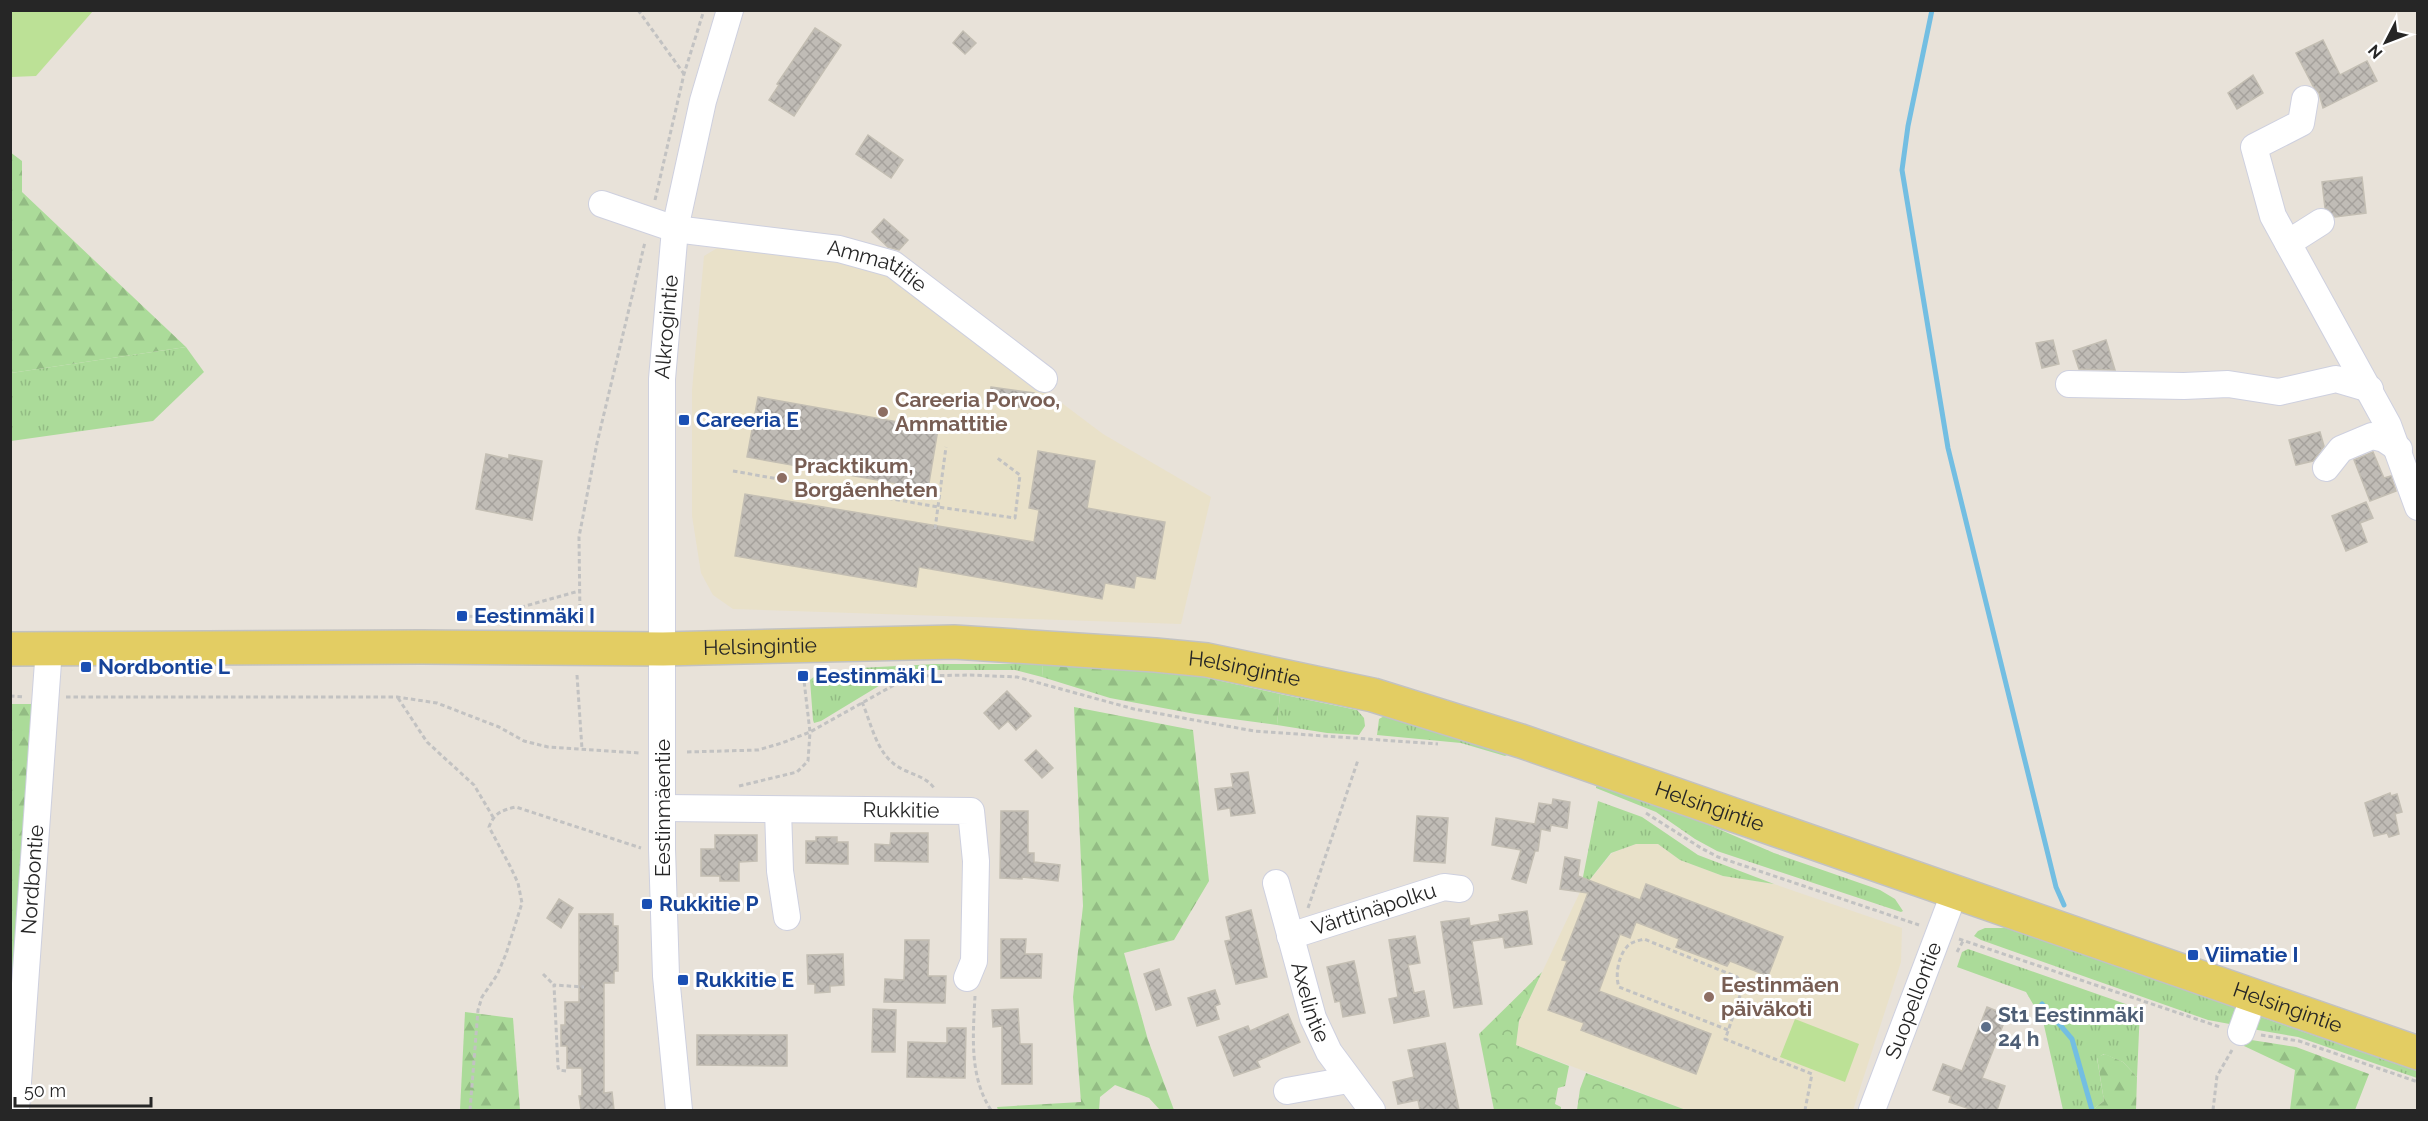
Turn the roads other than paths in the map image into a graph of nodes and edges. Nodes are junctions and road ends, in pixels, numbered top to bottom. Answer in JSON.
{"nodes":[{"id":1,"x":730,"y":10,"type":"edge"},
{"id":2,"x":2305,"y":99,"type":"dead end"},
{"id":3,"x":602,"y":204,"type":"dead end"},
{"id":4,"x":2321,"y":222,"type":"dead end"},
{"id":5,"x":675,"y":229,"type":"junction"},
{"id":6,"x":2288,"y":243,"type":"junction"},
{"id":7,"x":1044,"y":379,"type":"dead end"},
{"id":8,"x":2069,"y":384,"type":"dead end"},
{"id":9,"x":2370,"y":389,"type":"junction"},
{"id":10,"x":2398,"y":449,"type":"junction"},
{"id":11,"x":2326,"y":468,"type":"dead end"},
{"id":12,"x":2418,"y":507,"type":"edge"},
{"id":13,"x":49,"y":648,"type":"junction"},
{"id":14,"x":10,"y":649,"type":"edge"},
{"id":15,"x":663,"y":649,"type":"junction"},
{"id":16,"x":663,"y":808,"type":"junction"},
{"id":17,"x":778,"y":810,"type":"junction"},
{"id":18,"x":1276,"y":883,"type":"dead end"},
{"id":19,"x":1460,"y":889,"type":"dead end"},
{"id":20,"x":1954,"y":891,"type":"junction"},
{"id":21,"x":788,"y":917,"type":"dead end"},
{"id":22,"x":1299,"y":933,"type":"junction"},
{"id":23,"x":967,"y":978,"type":"road end"},
{"id":24,"x":2254,"y":996,"type":"junction"},
{"id":25,"x":2241,"y":1032,"type":"road end"},
{"id":26,"x":2418,"y":1053,"type":"edge"},
{"id":27,"x":1348,"y":1080,"type":"junction"},
{"id":28,"x":1287,"y":1091,"type":"dead end"},
{"id":29,"x":16,"y":1110,"type":"edge"},
{"id":30,"x":679,"y":1110,"type":"edge"},
{"id":31,"x":1372,"y":1110,"type":"edge"},
{"id":32,"x":1872,"y":1110,"type":"edge"}],
"edges":[{"from":1,"to":5,"type":"street","name":"Alkrogintie"},
{"from":2,"to":6,"type":"street"},
{"from":3,"to":5,"type":"street","name":"Ammattitie"},
{"from":4,"to":6,"type":"street"},
{"from":5,"to":7,"type":"street","name":"Ammattitie"},
{"from":5,"to":15,"type":"street","name":"Alkrogintie"},
{"from":6,"to":9,"type":"street"},
{"from":8,"to":9,"type":"street"},
{"from":9,"to":10,"type":"street"},
{"from":10,"to":11,"type":"street"},
{"from":10,"to":12,"type":"street"},
{"from":13,"to":14,"type":"main road","name":"Helsingintie"},
{"from":13,"to":15,"type":"main road","name":"Helsingintie"},
{"from":13,"to":29,"type":"street","name":"Nordbontie"},
{"from":15,"to":16,"type":"street","name":"Eestinmäentie"},
{"from":15,"to":20,"type":"main road","name":"Helsingintie"},
{"from":16,"to":17,"type":"street","name":"Rukkitie"},
{"from":16,"to":30,"type":"street","name":"Eestinmäentie"},
{"from":17,"to":21,"type":"street"},
{"from":17,"to":23,"type":"street","name":"Rukkitie"},
{"from":18,"to":22,"type":"street","name":"Axelintie"},
{"from":19,"to":22,"type":"street","name":"Värttinäpolku"},
{"from":20,"to":24,"type":"main road","name":"Helsingintie"},
{"from":20,"to":32,"type":"street","name":"Suopellontie"},
{"from":22,"to":27,"type":"street","name":"Axelintie"},
{"from":24,"to":25,"type":"street"},
{"from":24,"to":26,"type":"main road","name":"Helsingintie"},
{"from":27,"to":28,"type":"street"},
{"from":27,"to":31,"type":"street","name":"Axelintie"}]}
